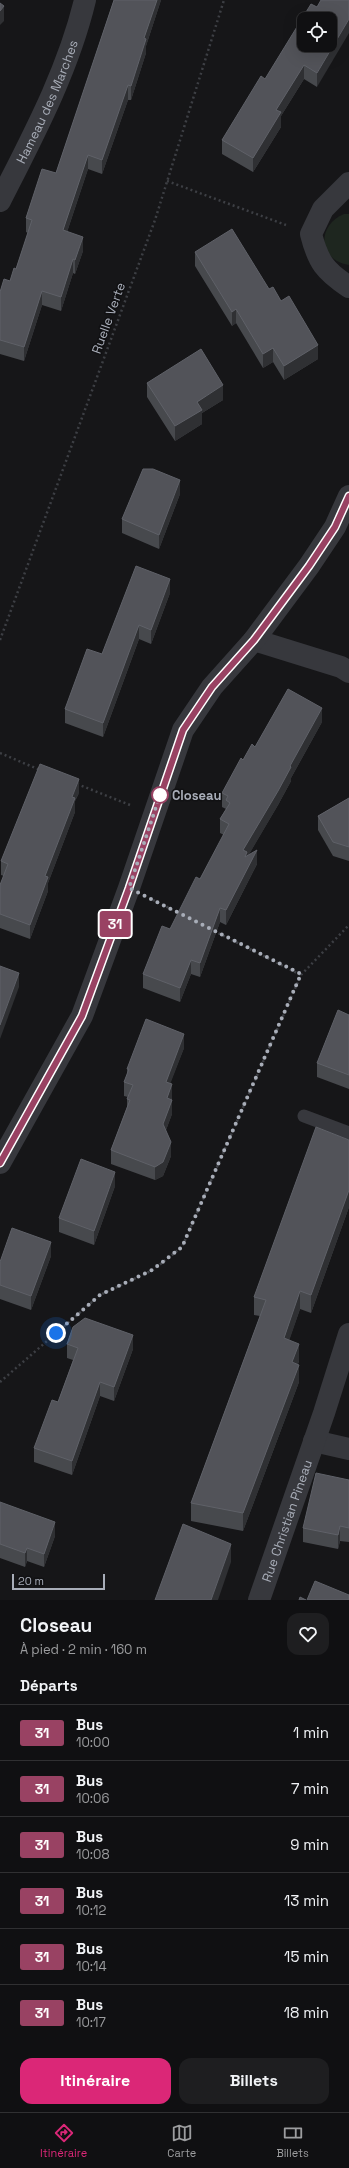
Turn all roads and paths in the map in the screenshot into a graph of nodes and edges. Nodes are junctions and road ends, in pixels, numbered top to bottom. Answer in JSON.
{"nodes":[{"id":1,"x":85,"y":0,"type":"edge"},
{"id":2,"x":224,"y":0,"type":"edge"},
{"id":3,"x":167,"y":181,"type":"junction"},
{"id":4,"x":349,"y":183,"type":"edge"},
{"id":5,"x":0,"y":201,"type":"edge"},
{"id":6,"x":311,"y":234,"type":"junction"},
{"id":7,"x":349,"y":287,"type":"edge"},
{"id":8,"x":349,"y":496,"type":"edge"},
{"id":9,"x":0,"y":640,"type":"edge"},
{"id":10,"x":254,"y":640,"type":"junction"},
{"id":11,"x":349,"y":672,"type":"edge"},
{"id":12,"x":0,"y":753,"type":"edge"},
{"id":13,"x":44,"y":771,"type":"edge"},
{"id":14,"x":73,"y":783,"type":"edge"},
{"id":15,"x":154,"y":815,"type":"junction"},
{"id":16,"x":129,"y":888,"type":"junction"},
{"id":17,"x":184,"y":916,"type":"edge"},
{"id":18,"x":349,"y":925,"type":"edge"},
{"id":19,"x":212,"y":929,"type":"edge"},
{"id":20,"x":301,"y":974,"type":"junction"},
{"id":21,"x":304,"y":1116,"type":"dead end"},
{"id":22,"x":349,"y":1133,"type":"edge"},
{"id":23,"x":0,"y":1163,"type":"edge"},
{"id":24,"x":349,"y":1334,"type":"edge"},
{"id":25,"x":0,"y":1382,"type":"edge"},
{"id":26,"x":314,"y":1441,"type":"junction"},
{"id":27,"x":349,"y":1449,"type":"edge"},
{"id":28,"x":259,"y":1600,"type":"edge"}],
"edges":[{"from":1,"to":5,"type":"street","name":"Hameau des Marches"},
{"from":2,"to":3,"type":"path","name":"Ruelle Verte"},
{"from":3,"to":6,"type":"path"},
{"from":3,"to":9,"type":"path","name":"Ruelle Verte"},
{"from":4,"to":6,"type":"street"},
{"from":6,"to":7,"type":"street"},
{"from":8,"to":10,"type":"street"},
{"from":10,"to":11,"type":"street"},
{"from":10,"to":15,"type":"street"},
{"from":12,"to":13,"type":"path"},
{"from":14,"to":15,"type":"path"},
{"from":15,"to":16,"type":"street"},
{"from":16,"to":17,"type":"path"},
{"from":16,"to":23,"type":"street"},
{"from":18,"to":20,"type":"path"},
{"from":19,"to":20,"type":"path"},
{"from":20,"to":25,"type":"path"},
{"from":21,"to":22,"type":"lane"},
{"from":24,"to":26,"type":"street","name":"Rue Christian Pineau"},
{"from":26,"to":27,"type":"street"},
{"from":26,"to":28,"type":"street","name":"Rue Christian Pineau"}]}
